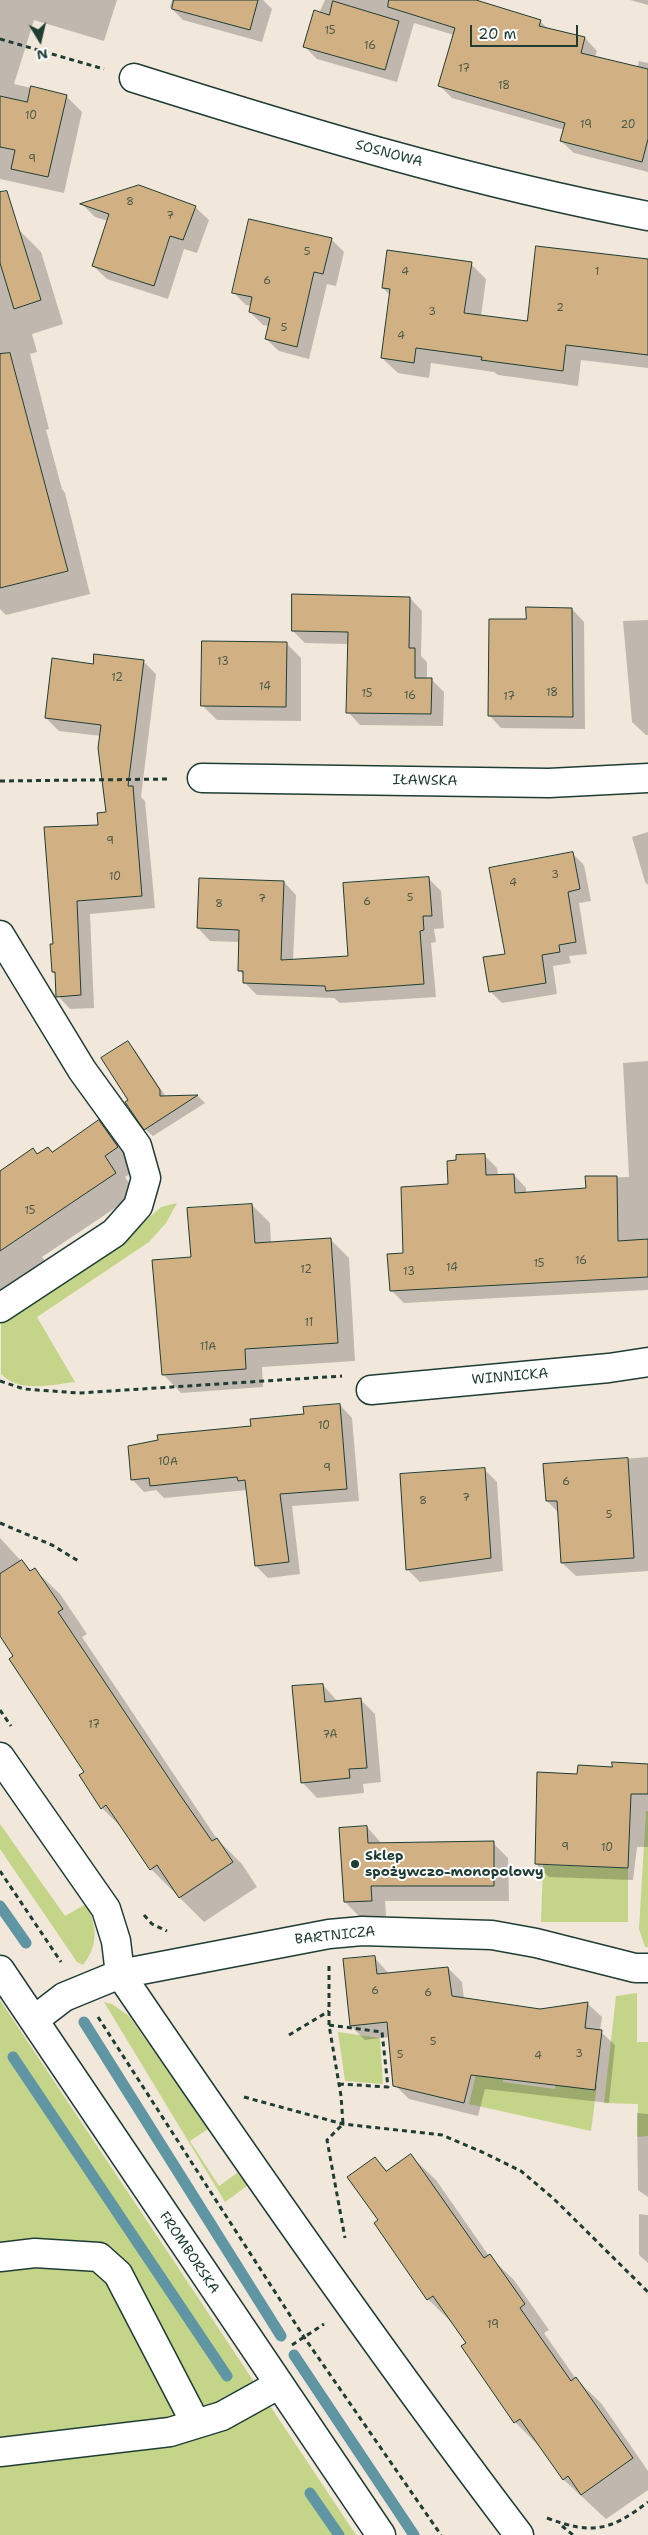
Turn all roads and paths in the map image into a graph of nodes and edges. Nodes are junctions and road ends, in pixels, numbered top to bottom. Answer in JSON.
{"nodes":[{"id":1,"x":0,"y":39,"type":"edge"},
{"id":2,"x":134,"y":78,"type":"joint"},
{"id":3,"x":648,"y":216,"type":"edge"},
{"id":4,"x":202,"y":778,"type":"joint"},
{"id":5,"x":648,"y":778,"type":"edge"},
{"id":6,"x":0,"y":782,"type":"edge"},
{"id":7,"x":0,"y":935,"type":"edge"},
{"id":8,"x":0,"y":1308,"type":"edge"},
{"id":9,"x":648,"y":1362,"type":"edge"},
{"id":10,"x":0,"y":1381,"type":"edge"},
{"id":11,"x":361,"y":1382,"type":"joint"},
{"id":12,"x":0,"y":1523,"type":"edge"},
{"id":13,"x":80,"y":1562,"type":"dead end"},
{"id":14,"x":0,"y":1758,"type":"edge"},
{"id":15,"x":0,"y":1872,"type":"edge"},
{"id":16,"x":329,"y":1934,"type":"junction"},
{"id":17,"x":648,"y":1968,"type":"edge"},
{"id":18,"x":0,"y":1970,"type":"edge"},
{"id":19,"x":120,"y":1974,"type":"junction"},
{"id":20,"x":80,"y":1990,"type":"junction"},
{"id":21,"x":329,"y":2010,"type":"junction"},
{"id":22,"x":34,"y":2020,"type":"junction"},
{"id":23,"x":329,"y":2024,"type":"junction"},
{"id":24,"x":289,"y":2035,"type":"dead end"},
{"id":25,"x":340,"y":2084,"type":"junction"},
{"id":26,"x":243,"y":2097,"type":"dead end"},
{"id":27,"x":343,"y":2124,"type":"junction"},
{"id":28,"x":346,"y":2243,"type":"dead end"},
{"id":29,"x":0,"y":2257,"type":"edge"},
{"id":30,"x":648,"y":2292,"type":"edge"},
{"id":31,"x":319,"y":2327,"type":"dead end"},
{"id":32,"x":304,"y":2337,"type":"junction"},
{"id":33,"x":278,"y":2385,"type":"junction"},
{"id":34,"x":196,"y":2424,"type":"junction"},
{"id":35,"x":0,"y":2452,"type":"edge"},
{"id":36,"x":648,"y":2502,"type":"edge"},
{"id":37,"x":544,"y":2516,"type":"dead end"},
{"id":38,"x":560,"y":2524,"type":"junction"},
{"id":39,"x":381,"y":2535,"type":"edge"},
{"id":40,"x":441,"y":2535,"type":"edge"},
{"id":41,"x":519,"y":2535,"type":"edge"},
{"id":42,"x":573,"y":2535,"type":"edge"}],
"edges":[{"from":1,"to":2,"type":"path"},
{"from":2,"to":3,"type":"street","name":"SOSNOWA"},
{"from":4,"to":5,"type":"street","name":"IŁAWSKA"},
{"from":4,"to":6,"type":"path"},
{"from":7,"to":8,"type":"street"},
{"from":9,"to":11,"type":"street","name":"WINNICKA"},
{"from":10,"to":11,"type":"path"},
{"from":12,"to":13,"type":"path"},
{"from":14,"to":19,"type":"street"},
{"from":15,"to":20,"type":"path"},
{"from":16,"to":17,"type":"street","name":"BARTNICZA"},
{"from":16,"to":19,"type":"street","name":"BARTNICZA"},
{"from":16,"to":21,"type":"path"},
{"from":18,"to":22,"type":"street","name":"FROMBORSKA"},
{"from":19,"to":20,"type":"street","name":"BARTNICZA"},
{"from":19,"to":41,"type":"street"},
{"from":20,"to":22,"type":"street","name":"BARTNICZA"},
{"from":20,"to":32,"type":"path"},
{"from":21,"to":23,"type":"path"},
{"from":21,"to":24,"type":"path"},
{"from":22,"to":33,"type":"street","name":"FROMBORSKA"},
{"from":23,"to":25,"type":"path"},
{"from":23,"to":25,"type":"path"},
{"from":25,"to":27,"type":"path"},
{"from":26,"to":27,"type":"path"},
{"from":27,"to":28,"type":"path"},
{"from":27,"to":30,"type":"path"},
{"from":29,"to":34,"type":"street"},
{"from":31,"to":32,"type":"path"},
{"from":32,"to":40,"type":"path"},
{"from":33,"to":34,"type":"street"},
{"from":33,"to":39,"type":"street","name":"FROMBORSKA"},
{"from":34,"to":35,"type":"street"},
{"from":36,"to":38,"type":"path"},
{"from":37,"to":38,"type":"path"},
{"from":38,"to":42,"type":"path"}]}
